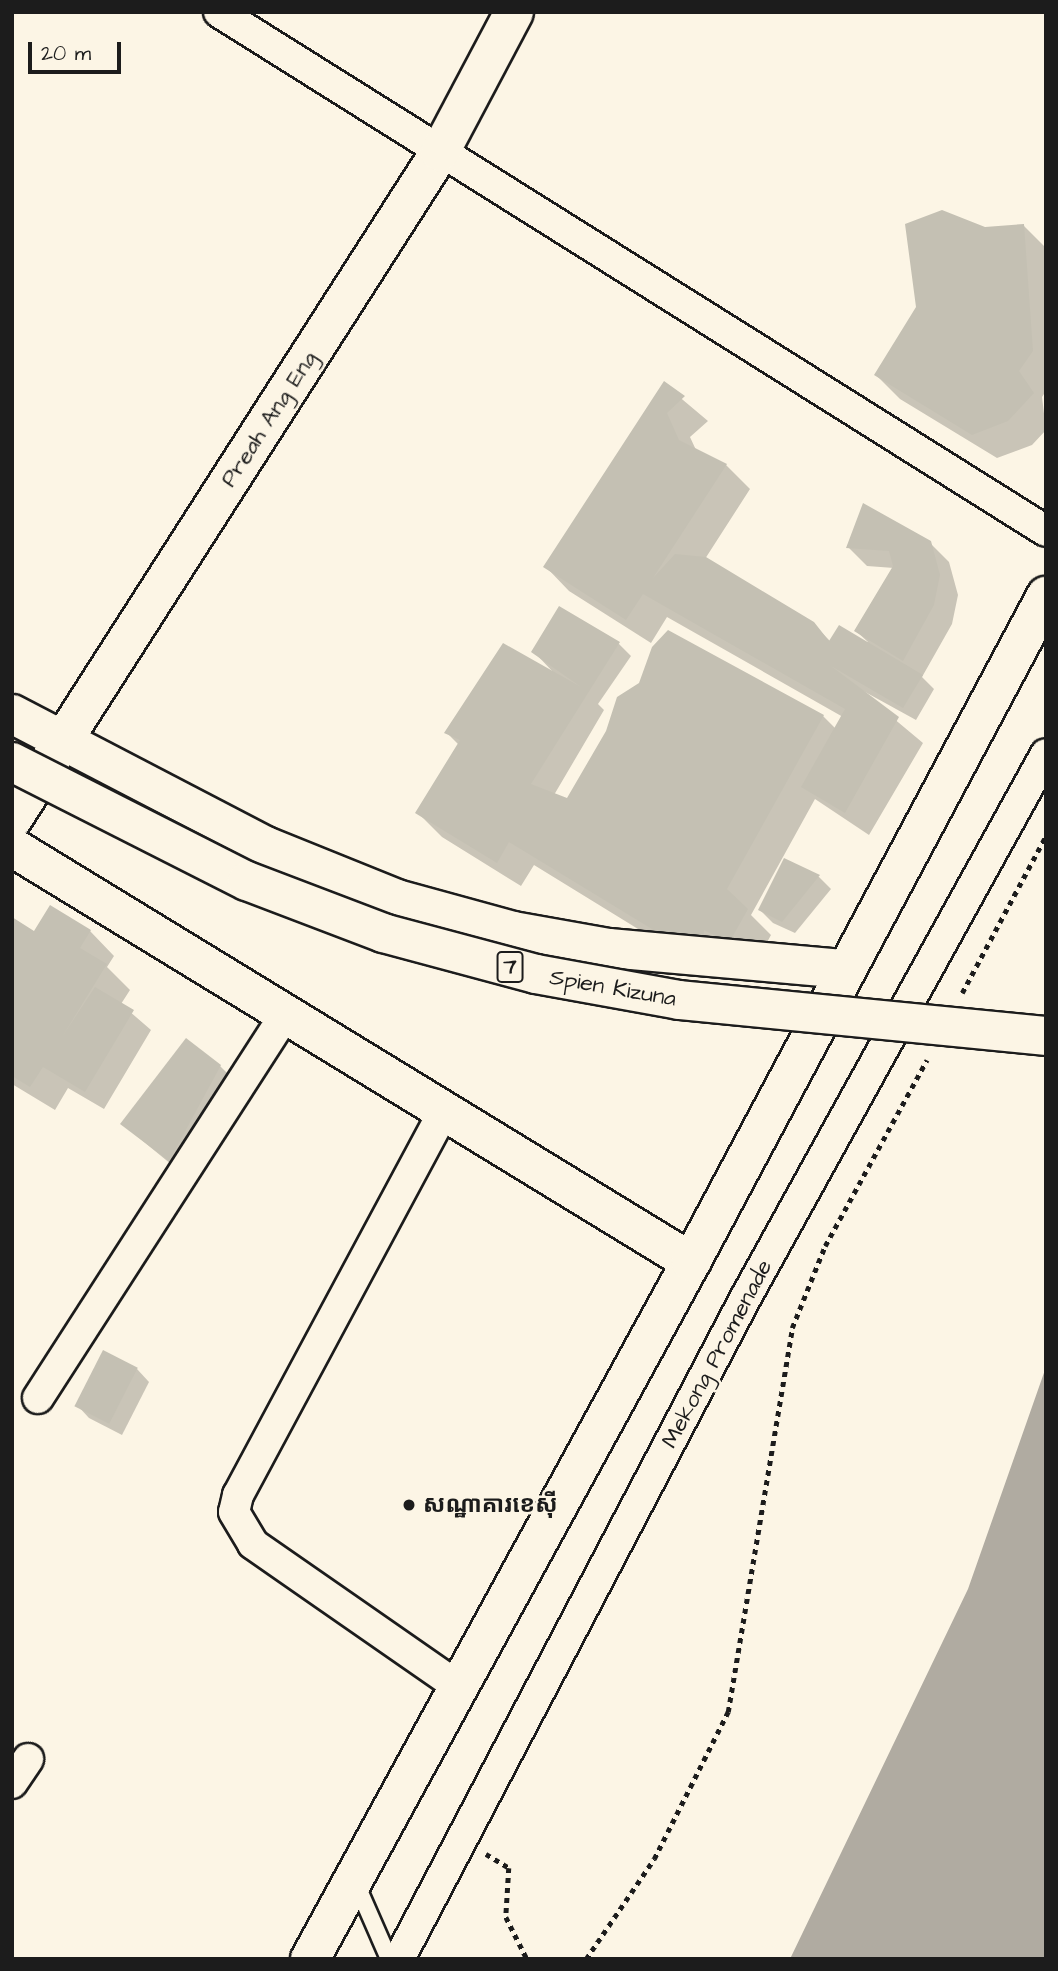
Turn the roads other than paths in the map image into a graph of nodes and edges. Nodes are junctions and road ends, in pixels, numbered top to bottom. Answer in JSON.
{"nodes":[{"id":1,"x":219,"y":12,"type":"edge"},
{"id":2,"x":514,"y":12,"type":"edge"},
{"id":3,"x":440,"y":152,"type":"junction"},
{"id":4,"x":1046,"y":531,"type":"edge"},
{"id":5,"x":1046,"y":596,"type":"edge"},
{"id":6,"x":12,"y":714,"type":"edge"},
{"id":7,"x":62,"y":740,"type":"junction"},
{"id":8,"x":1046,"y":754,"type":"edge"},
{"id":9,"x":12,"y":762,"type":"edge"},
{"id":10,"x":12,"y":820,"type":"edge"},
{"id":11,"x":12,"y":847,"type":"edge"},
{"id":12,"x":845,"y":969,"type":"junction"},
{"id":13,"x":285,"y":1014,"type":"junction"},
{"id":14,"x":1046,"y":1036,"type":"edge"},
{"id":15,"x":444,"y":1111,"type":"junction"},
{"id":16,"x":691,"y":1262,"type":"junction"},
{"id":17,"x":38,"y":1398,"type":"dead end"},
{"id":18,"x":458,"y":1687,"type":"junction"},
{"id":19,"x":355,"y":1878,"type":"junction"},
{"id":20,"x":310,"y":1959,"type":"edge"},
{"id":21,"x":389,"y":1959,"type":"edge"},
{"id":22,"x":399,"y":1959,"type":"edge"}],
"edges":[{"from":1,"to":3,"type":"street"},
{"from":2,"to":3,"type":"main road","name":"Preah Ang Eng"},
{"from":3,"to":4,"type":"street"},
{"from":3,"to":7,"type":"main road","name":"Preah Ang Eng"},
{"from":5,"to":12,"type":"main road"},
{"from":6,"to":7,"type":"main road"},
{"from":7,"to":10,"type":"main road","name":"Preah Ang Eng"},
{"from":7,"to":12,"type":"main road"},
{"from":8,"to":22,"type":"street","name":"Mekong Promenade"},
{"from":9,"to":14,"type":"main road","name":"Spien Kizuna","number":"7","bridge":true},
{"from":11,"to":13,"type":"main road"},
{"from":12,"to":16,"type":"main road"},
{"from":13,"to":15,"type":"main road"},
{"from":13,"to":17,"type":"street"},
{"from":15,"to":16,"type":"main road"},
{"from":15,"to":18,"type":"street"},
{"from":16,"to":18,"type":"main road"},
{"from":18,"to":19,"type":"main road"},
{"from":19,"to":20,"type":"main road"},
{"from":19,"to":21,"type":"lane"}]}
